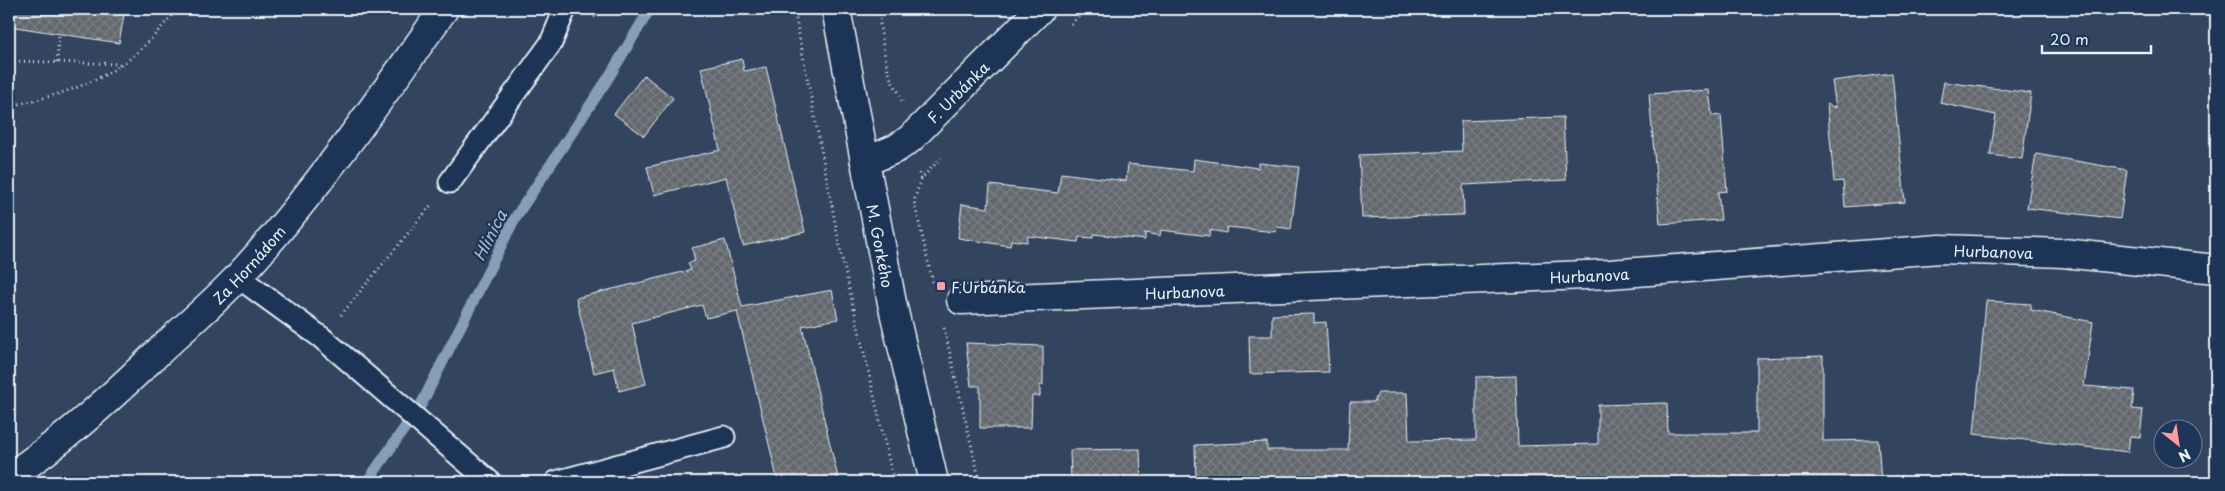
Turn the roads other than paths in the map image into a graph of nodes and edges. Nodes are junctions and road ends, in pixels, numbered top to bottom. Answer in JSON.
{"nodes":[{"id":1,"x":444,"y":9,"type":"edge"},
{"id":2,"x":565,"y":9,"type":"edge"},
{"id":3,"x":836,"y":9,"type":"edge"},
{"id":4,"x":1040,"y":9,"type":"edge"},
{"id":5,"x":865,"y":162,"type":"junction"},
{"id":6,"x":450,"y":182,"type":"road end"},
{"id":7,"x":2216,"y":269,"type":"edge"},
{"id":8,"x":238,"y":276,"type":"junction"},
{"id":9,"x":960,"y":300,"type":"dead end"},
{"id":10,"x":724,"y":437,"type":"dead end"},
{"id":11,"x":9,"y":477,"type":"edge"},
{"id":12,"x":490,"y":482,"type":"edge"},
{"id":13,"x":556,"y":482,"type":"edge"},
{"id":14,"x":934,"y":482,"type":"edge"}],
"edges":[{"from":1,"to":8,"type":"street","name":"Za Hornádom"},
{"from":2,"to":6,"type":"lane"},
{"from":3,"to":5,"type":"street","name":"M. Gorkého"},
{"from":4,"to":5,"type":"street","name":"F. Urbánka"},
{"from":5,"to":14,"type":"street","name":"M. Gorkého"},
{"from":7,"to":9,"type":"street","name":"Hurbanova"},
{"from":8,"to":11,"type":"street","name":"Za Hornádom"},
{"from":8,"to":12,"type":"lane"},
{"from":10,"to":13,"type":"lane"}]}
